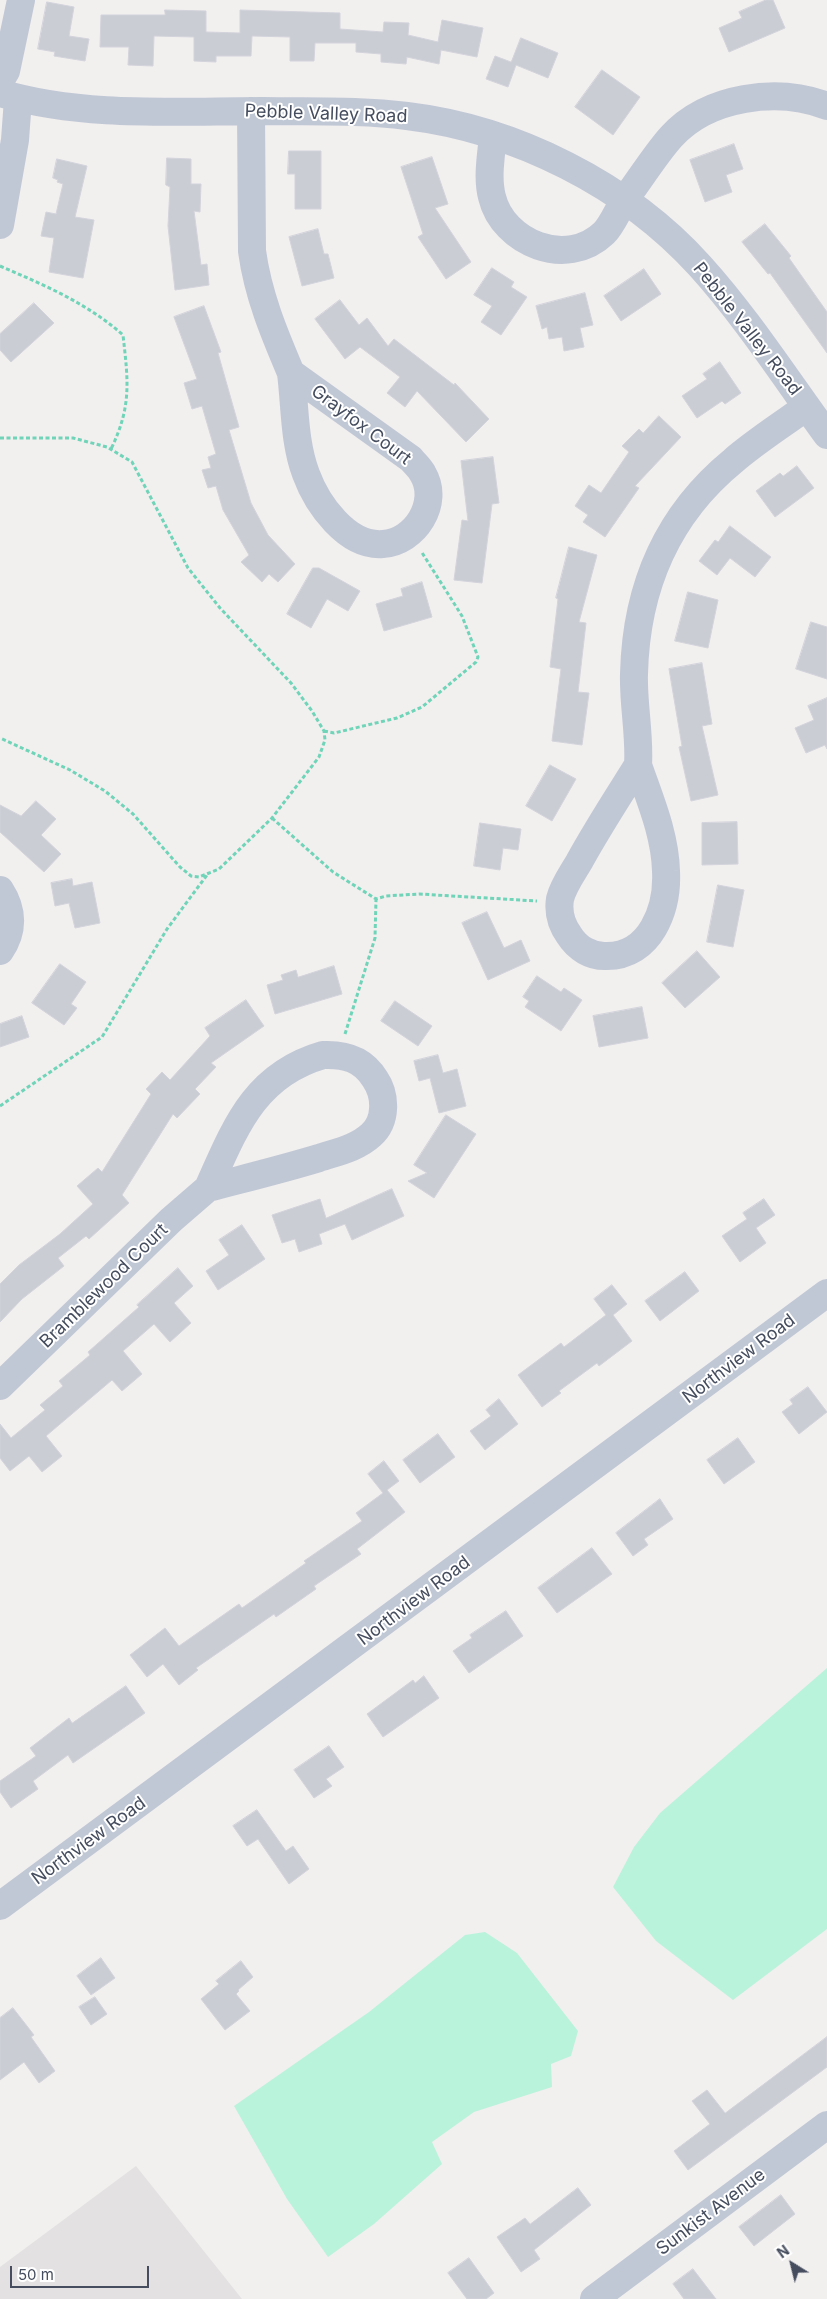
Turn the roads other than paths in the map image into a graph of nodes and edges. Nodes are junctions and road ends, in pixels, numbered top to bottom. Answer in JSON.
{"nodes":[{"id":1,"x":20,"y":0,"type":"edge"},
{"id":2,"x":6,"y":91,"type":"edge"},
{"id":3,"x":827,"y":106,"type":"edge"},
{"id":4,"x":251,"y":111,"type":"junction"},
{"id":5,"x":493,"y":136,"type":"junction"},
{"id":6,"x":624,"y":201,"type":"junction"},
{"id":7,"x":0,"y":225,"type":"edge"},
{"id":8,"x":291,"y":372,"type":"junction"},
{"id":9,"x":806,"y":407,"type":"junction"},
{"id":10,"x":827,"y":435,"type":"edge"},
{"id":11,"x":638,"y":765,"type":"junction"},
{"id":12,"x":0,"y":890,"type":"edge"},
{"id":13,"x":0,"y":951,"type":"edge"},
{"id":14,"x":208,"y":1188,"type":"junction"},
{"id":15,"x":827,"y":1293,"type":"edge"},
{"id":16,"x":0,"y":1386,"type":"edge"},
{"id":17,"x":0,"y":1906,"type":"edge"},
{"id":18,"x":827,"y":2125,"type":"edge"},
{"id":19,"x":604,"y":2296,"type":"edge"}],
"edges":[{"from":1,"to":2,"type":"street"},
{"from":2,"to":4,"type":"street","name":"Pebble Valley Road"},
{"from":2,"to":7,"type":"street"},
{"from":3,"to":6,"type":"street"},
{"from":4,"to":5,"type":"street","name":"Pebble Valley Road"},
{"from":4,"to":8,"type":"street","name":"Grayfox Court"},
{"from":5,"to":6,"type":"street","name":"Pebble Valley Road"},
{"from":5,"to":6,"type":"street"},
{"from":6,"to":9,"type":"street","name":"Pebble Valley Road"},
{"from":8,"to":8,"type":"street","name":"Grayfox Court"},
{"from":9,"to":10,"type":"street","name":"Pebble Valley Road"},
{"from":9,"to":11,"type":"street"},
{"from":11,"to":11,"type":"street"},
{"from":12,"to":13,"type":"street"},
{"from":14,"to":14,"type":"street","name":"Bramblewood Court"},
{"from":14,"to":16,"type":"street","name":"Bramblewood Court"},
{"from":15,"to":17,"type":"street","name":"Northview Road"},
{"from":18,"to":19,"type":"street","name":"Sunkist Avenue"}]}
